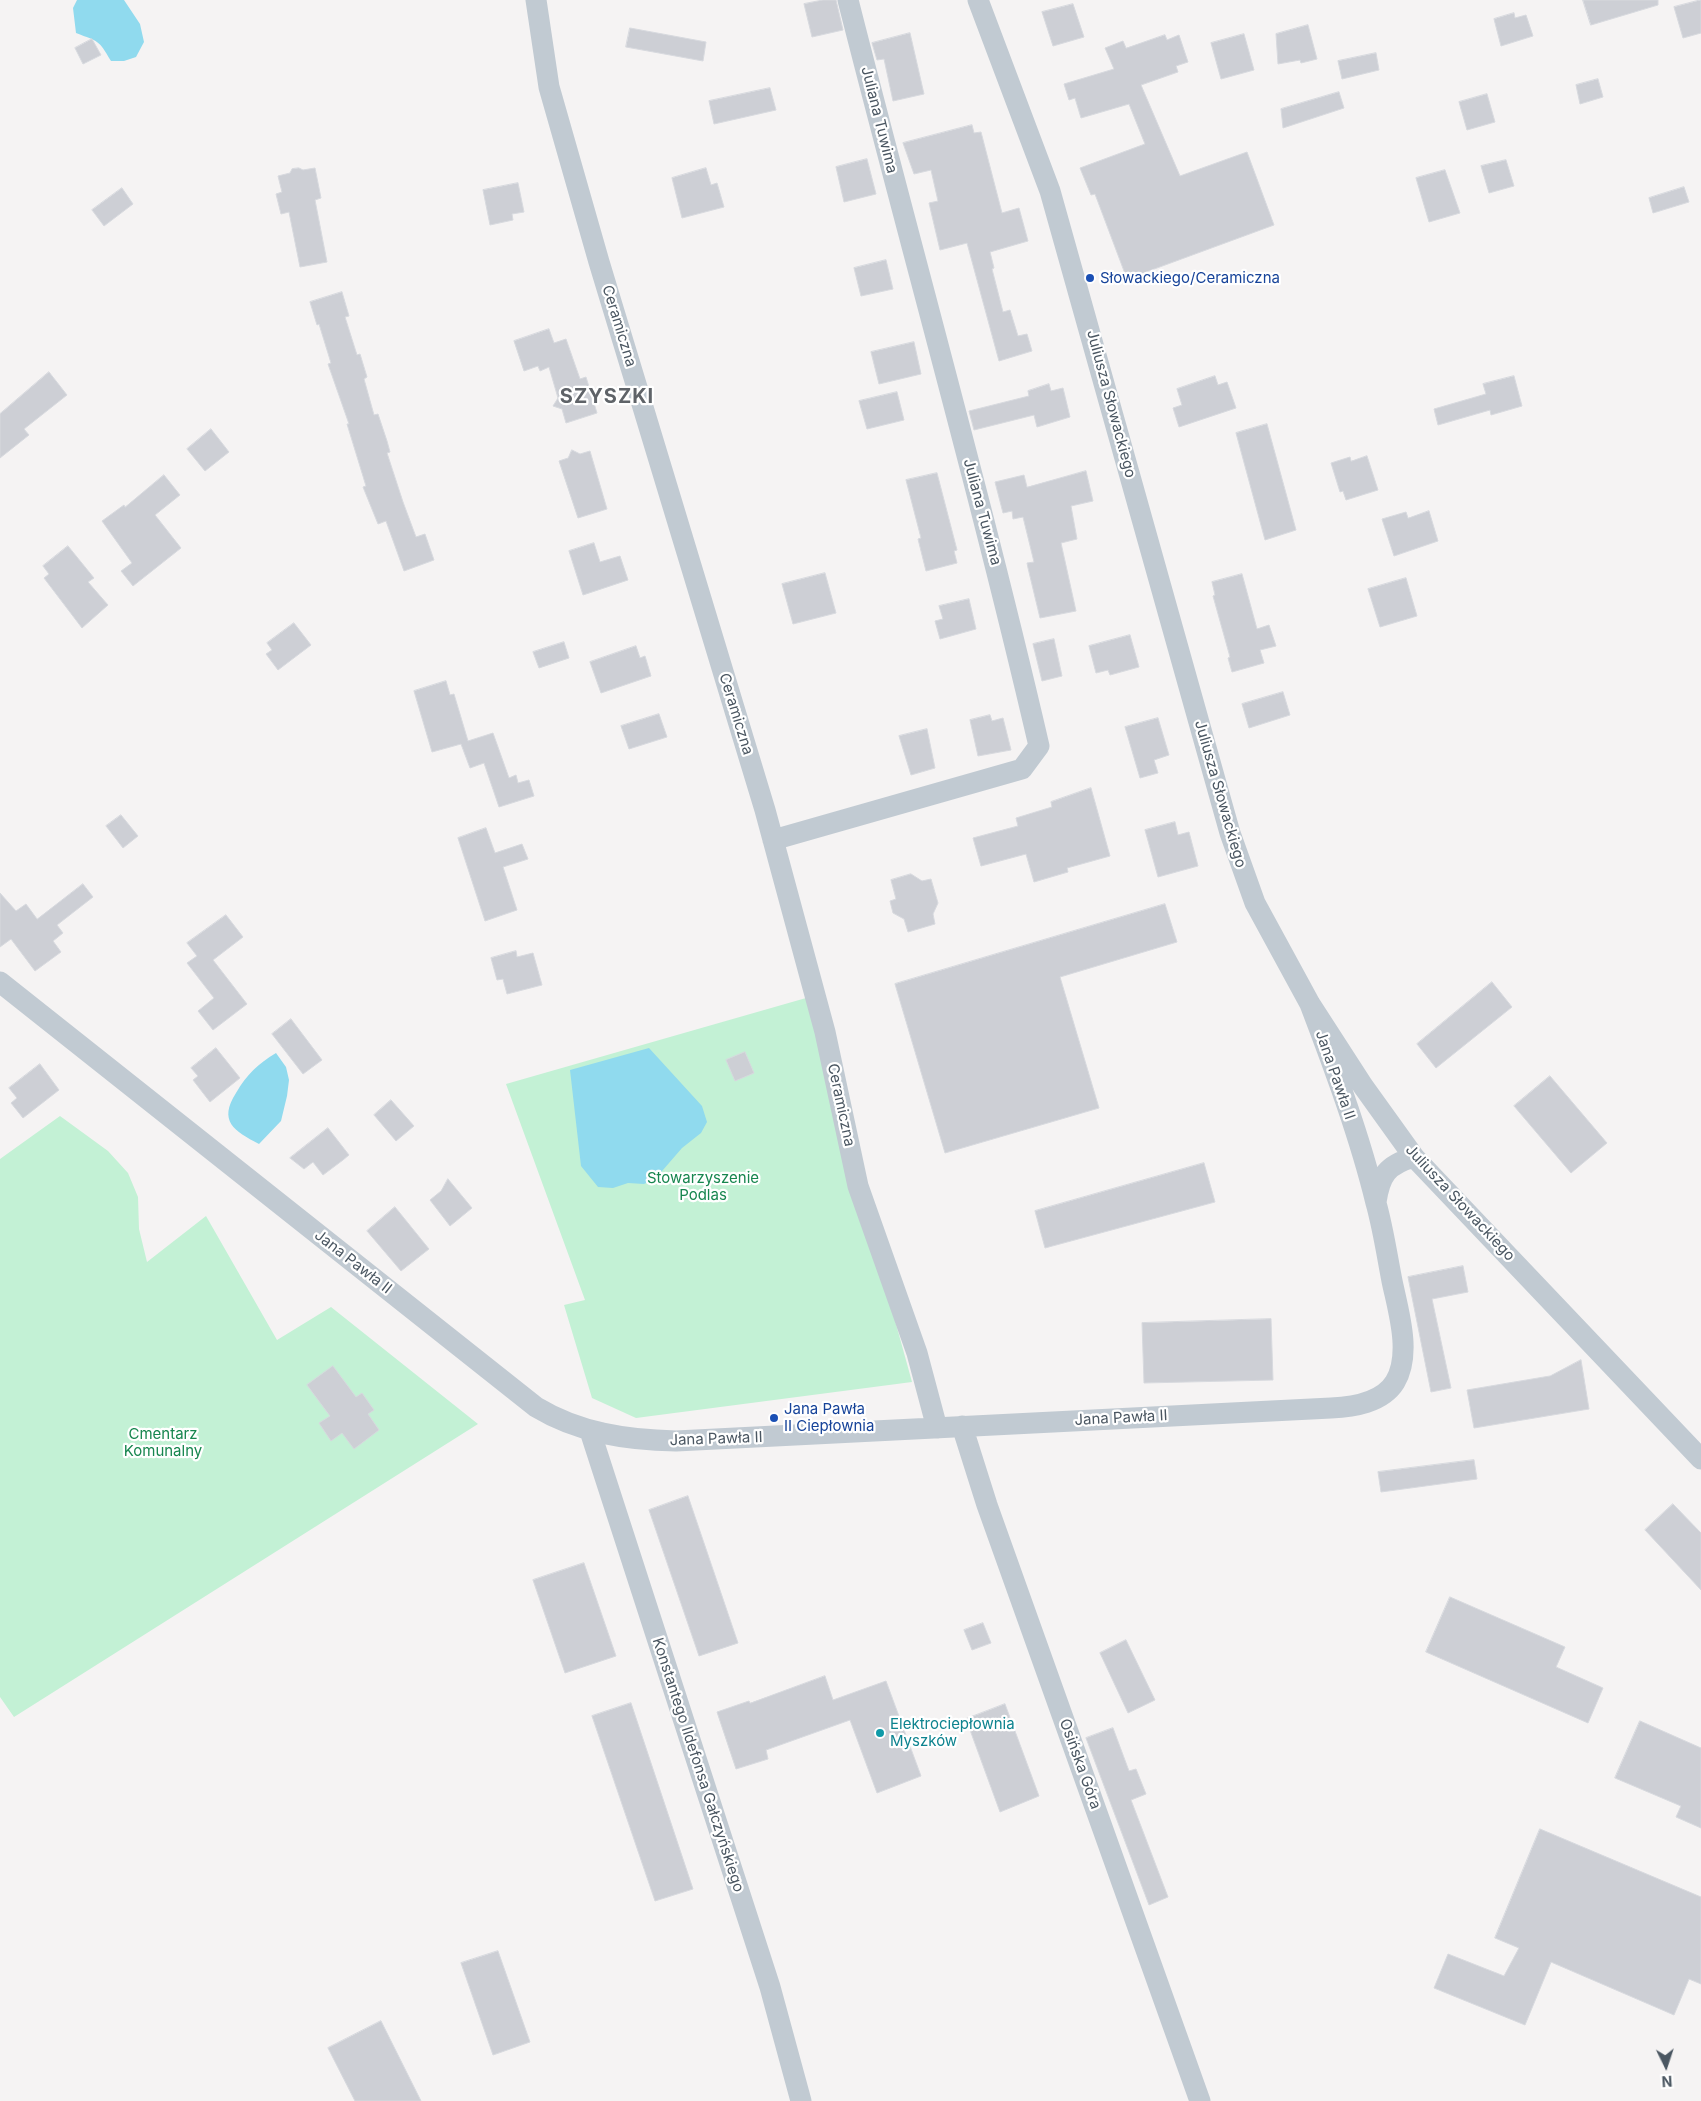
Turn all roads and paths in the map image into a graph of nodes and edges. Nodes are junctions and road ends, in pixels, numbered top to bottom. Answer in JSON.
{"nodes":[{"id":1,"x":536,"y":0,"type":"edge"},
{"id":2,"x":848,"y":0,"type":"edge"},
{"id":3,"x":978,"y":0,"type":"edge"},
{"id":4,"x":773,"y":840,"type":"junction"},
{"id":5,"x":0,"y":982,"type":"edge"},
{"id":6,"x":1310,"y":1004,"type":"junction"},
{"id":7,"x":1414,"y":1157,"type":"junction"},
{"id":8,"x":1376,"y":1202,"type":"junction"},
{"id":9,"x":962,"y":1426,"type":"junction"},
{"id":10,"x":937,"y":1428,"type":"junction"},
{"id":11,"x":590,"y":1431,"type":"junction"},
{"id":12,"x":1701,"y":1458,"type":"edge"},
{"id":13,"x":801,"y":2101,"type":"edge"},
{"id":14,"x":1200,"y":2101,"type":"edge"}],
"edges":[{"from":1,"to":4,"type":"street","name":"Ceramiczna"},
{"from":2,"to":4,"type":"street","name":"Juliana Tuwima"},
{"from":3,"to":6,"type":"street","name":"Juliusza Słowackiego"},
{"from":4,"to":10,"type":"street","name":"Ceramiczna"},
{"from":5,"to":11,"type":"street","name":"Jana Pawła II"},
{"from":6,"to":7,"type":"street","name":"Juliusza Słowackiego"},
{"from":6,"to":8,"type":"street","name":"Jana Pawła II"},
{"from":7,"to":8,"type":"street","name":"Jana Pawła II"},
{"from":7,"to":12,"type":"street","name":"Juliusza Słowackiego"},
{"from":8,"to":9,"type":"street","name":"Jana Pawła II"},
{"from":9,"to":10,"type":"street","name":"Jana Pawła II"},
{"from":9,"to":14,"type":"street","name":"Osińska Góra"},
{"from":10,"to":11,"type":"street","name":"Jana Pawła II"},
{"from":11,"to":13,"type":"street","name":"Konstantego Ildefonsa Gałczyńskiego"}]}
